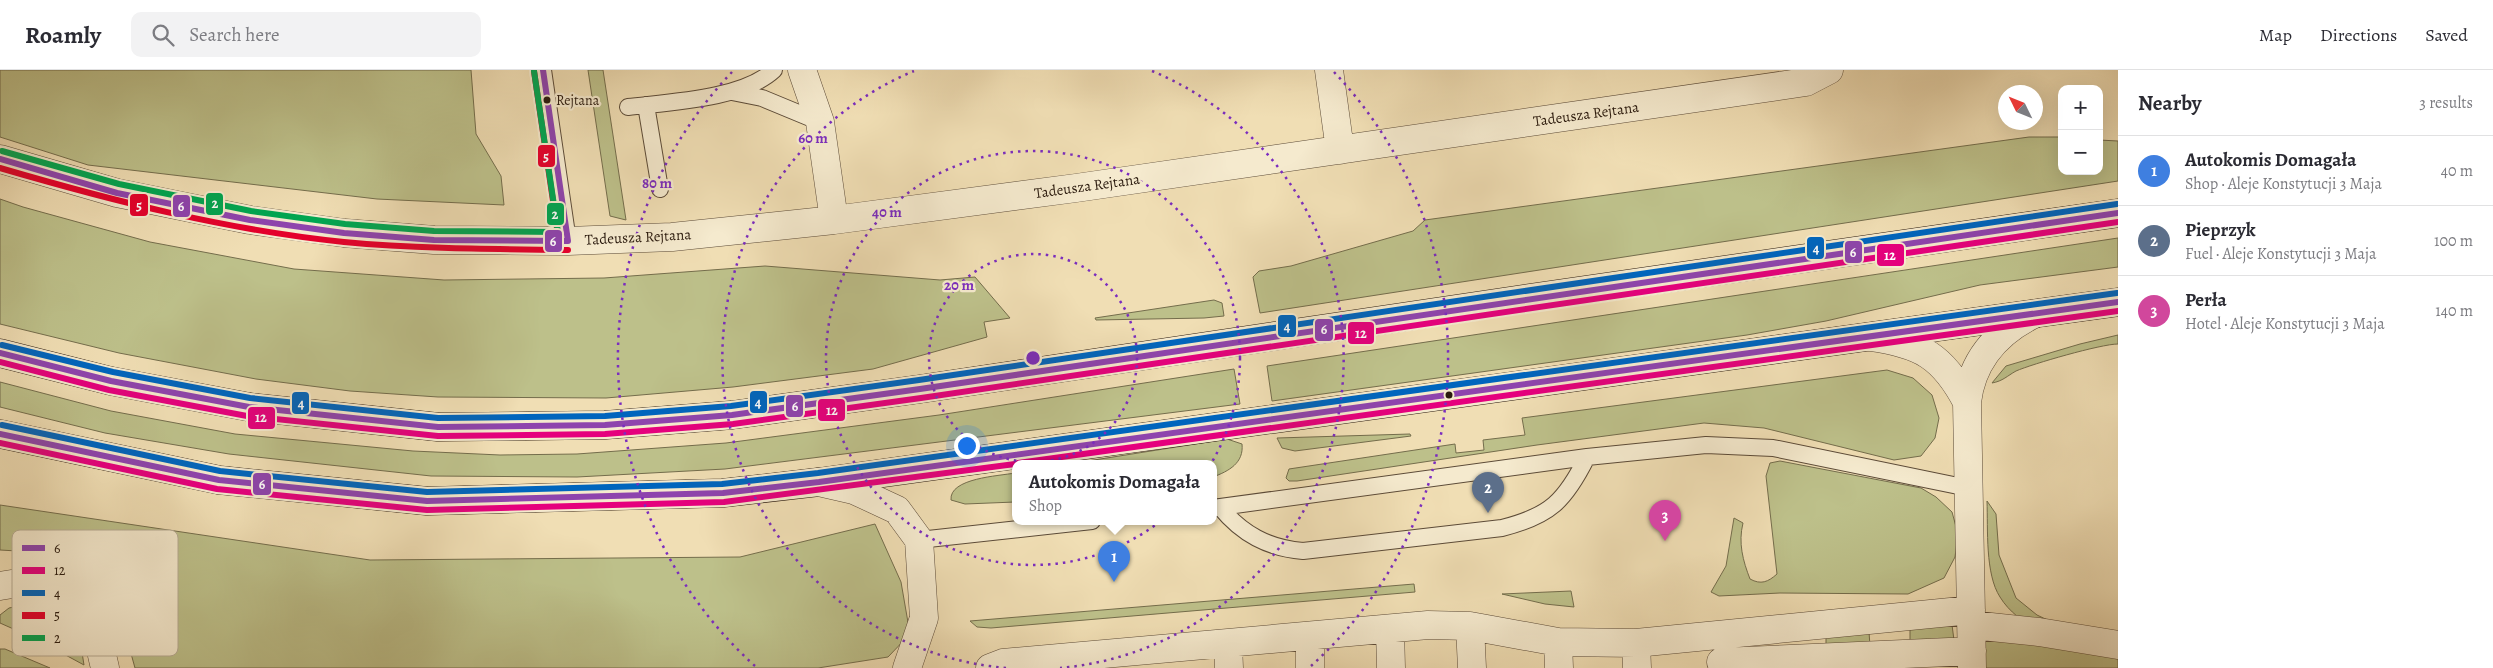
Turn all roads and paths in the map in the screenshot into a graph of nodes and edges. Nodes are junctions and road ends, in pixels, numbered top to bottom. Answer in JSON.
{"nodes":[{"id":1,"x":543,"y":70,"type":"edge"},
{"id":2,"x":774,"y":70,"type":"edge"},
{"id":3,"x":802,"y":70,"type":"edge"},
{"id":4,"x":1329,"y":70,"type":"edge"},
{"id":5,"x":1829,"y":70,"type":"edge"},
{"id":6,"x":732,"y":92,"type":"junction"},
{"id":7,"x":646,"y":105,"type":"junction"},
{"id":8,"x":628,"y":107,"type":"dead end"},
{"id":9,"x":820,"y":122,"type":"junction"},
{"id":10,"x":1340,"y":150,"type":"junction"},
{"id":11,"x":0,"y":159,"type":"edge"},
{"id":12,"x":660,"y":188,"type":"dead end"},
{"id":13,"x":2118,"y":213,"type":"edge"},
{"id":14,"x":834,"y":220,"type":"junction"},
{"id":15,"x":568,"y":241,"type":"junction"},
{"id":16,"x":2118,"y":302,"type":"edge"},
{"id":17,"x":2034,"y":314,"type":"junction"},
{"id":18,"x":1864,"y":336,"type":"junction"},
{"id":19,"x":0,"y":353,"type":"edge"},
{"id":20,"x":1967,"y":402,"type":"junction"},
{"id":21,"x":0,"y":434,"type":"edge"},
{"id":22,"x":1587,"y":457,"type":"junction"},
{"id":23,"x":819,"y":482,"type":"junction"},
{"id":24,"x":1968,"y":488,"type":"junction"},
{"id":25,"x":1217,"y":507,"type":"edge"},
{"id":26,"x":1217,"y":508,"type":"edge"},
{"id":27,"x":1056,"y":525,"type":"edge"},
{"id":28,"x":919,"y":540,"type":"junction"},
{"id":29,"x":1897,"y":617,"type":"junction"},
{"id":30,"x":1470,"y":626,"type":"junction"},
{"id":31,"x":1804,"y":626,"type":"junction"},
{"id":32,"x":1390,"y":629,"type":"junction"},
{"id":33,"x":1721,"y":634,"type":"junction"},
{"id":34,"x":1310,"y":636,"type":"junction"},
{"id":35,"x":1972,"y":639,"type":"edge"},
{"id":36,"x":2118,"y":645,"type":"edge"},
{"id":37,"x":1559,"y":655,"type":"edge"},
{"id":38,"x":1637,"y":655,"type":"edge"},
{"id":39,"x":1228,"y":656,"type":"edge"},
{"id":40,"x":1144,"y":660,"type":"edge"},
{"id":41,"x":1896,"y":661,"type":"edge"},
{"id":42,"x":1806,"y":663,"type":"edge"},
{"id":43,"x":1058,"y":664,"type":"edge"},
{"id":44,"x":1721,"y":665,"type":"edge"},
{"id":45,"x":907,"y":668,"type":"edge"},
{"id":46,"x":990,"y":668,"type":"edge"},
{"id":47,"x":1310,"y":668,"type":"edge"},
{"id":48,"x":1391,"y":668,"type":"edge"},
{"id":49,"x":1472,"y":668,"type":"edge"}],
"edges":[{"from":1,"to":15,"type":"lane"},
{"from":2,"to":6,"type":"lane"},
{"from":3,"to":9,"type":"street"},
{"from":4,"to":10,"type":"street"},
{"from":5,"to":10,"type":"street","name":"Tadeusza Rejtana"},
{"from":6,"to":7,"type":"lane"},
{"from":6,"to":9,"type":"lane"},
{"from":7,"to":8,"type":"lane"},
{"from":7,"to":12,"type":"lane"},
{"from":9,"to":14,"type":"street"},
{"from":10,"to":14,"type":"street","name":"Tadeusza Rejtana"},
{"from":11,"to":15,"type":"street","name":"Tadeusza Rejtana"},
{"from":13,"to":19,"type":"street"},
{"from":14,"to":15,"type":"street","name":"Tadeusza Rejtana"},
{"from":16,"to":17,"type":"street"},
{"from":17,"to":18,"type":"street"},
{"from":17,"to":20,"type":"street"},
{"from":18,"to":20,"type":"street"},
{"from":18,"to":23,"type":"street"},
{"from":20,"to":24,"type":"street"},
{"from":21,"to":23,"type":"street"},
{"from":22,"to":24,"type":"lane"},
{"from":22,"to":25,"type":"lane"},
{"from":22,"to":26,"type":"lane"},
{"from":23,"to":28,"type":"street"},
{"from":24,"to":35,"type":"street"},
{"from":27,"to":28,"type":"lane"},
{"from":28,"to":45,"type":"street"},
{"from":29,"to":31,"type":"street"},
{"from":29,"to":35,"type":"street"},
{"from":29,"to":41,"type":"street"},
{"from":30,"to":32,"type":"street"},
{"from":30,"to":37,"type":"street"},
{"from":30,"to":49,"type":"street"},
{"from":31,"to":33,"type":"street"},
{"from":31,"to":42,"type":"street"},
{"from":32,"to":34,"type":"street"},
{"from":32,"to":48,"type":"street"},
{"from":33,"to":38,"type":"street"},
{"from":33,"to":44,"type":"street"},
{"from":34,"to":39,"type":"street"},
{"from":34,"to":47,"type":"street"},
{"from":35,"to":36,"type":"street"},
{"from":35,"to":41,"type":"street"},
{"from":37,"to":38,"type":"street"},
{"from":39,"to":40,"type":"street"},
{"from":40,"to":43,"type":"street"},
{"from":41,"to":42,"type":"street"},
{"from":42,"to":44,"type":"street"},
{"from":43,"to":46,"type":"street"}]}
